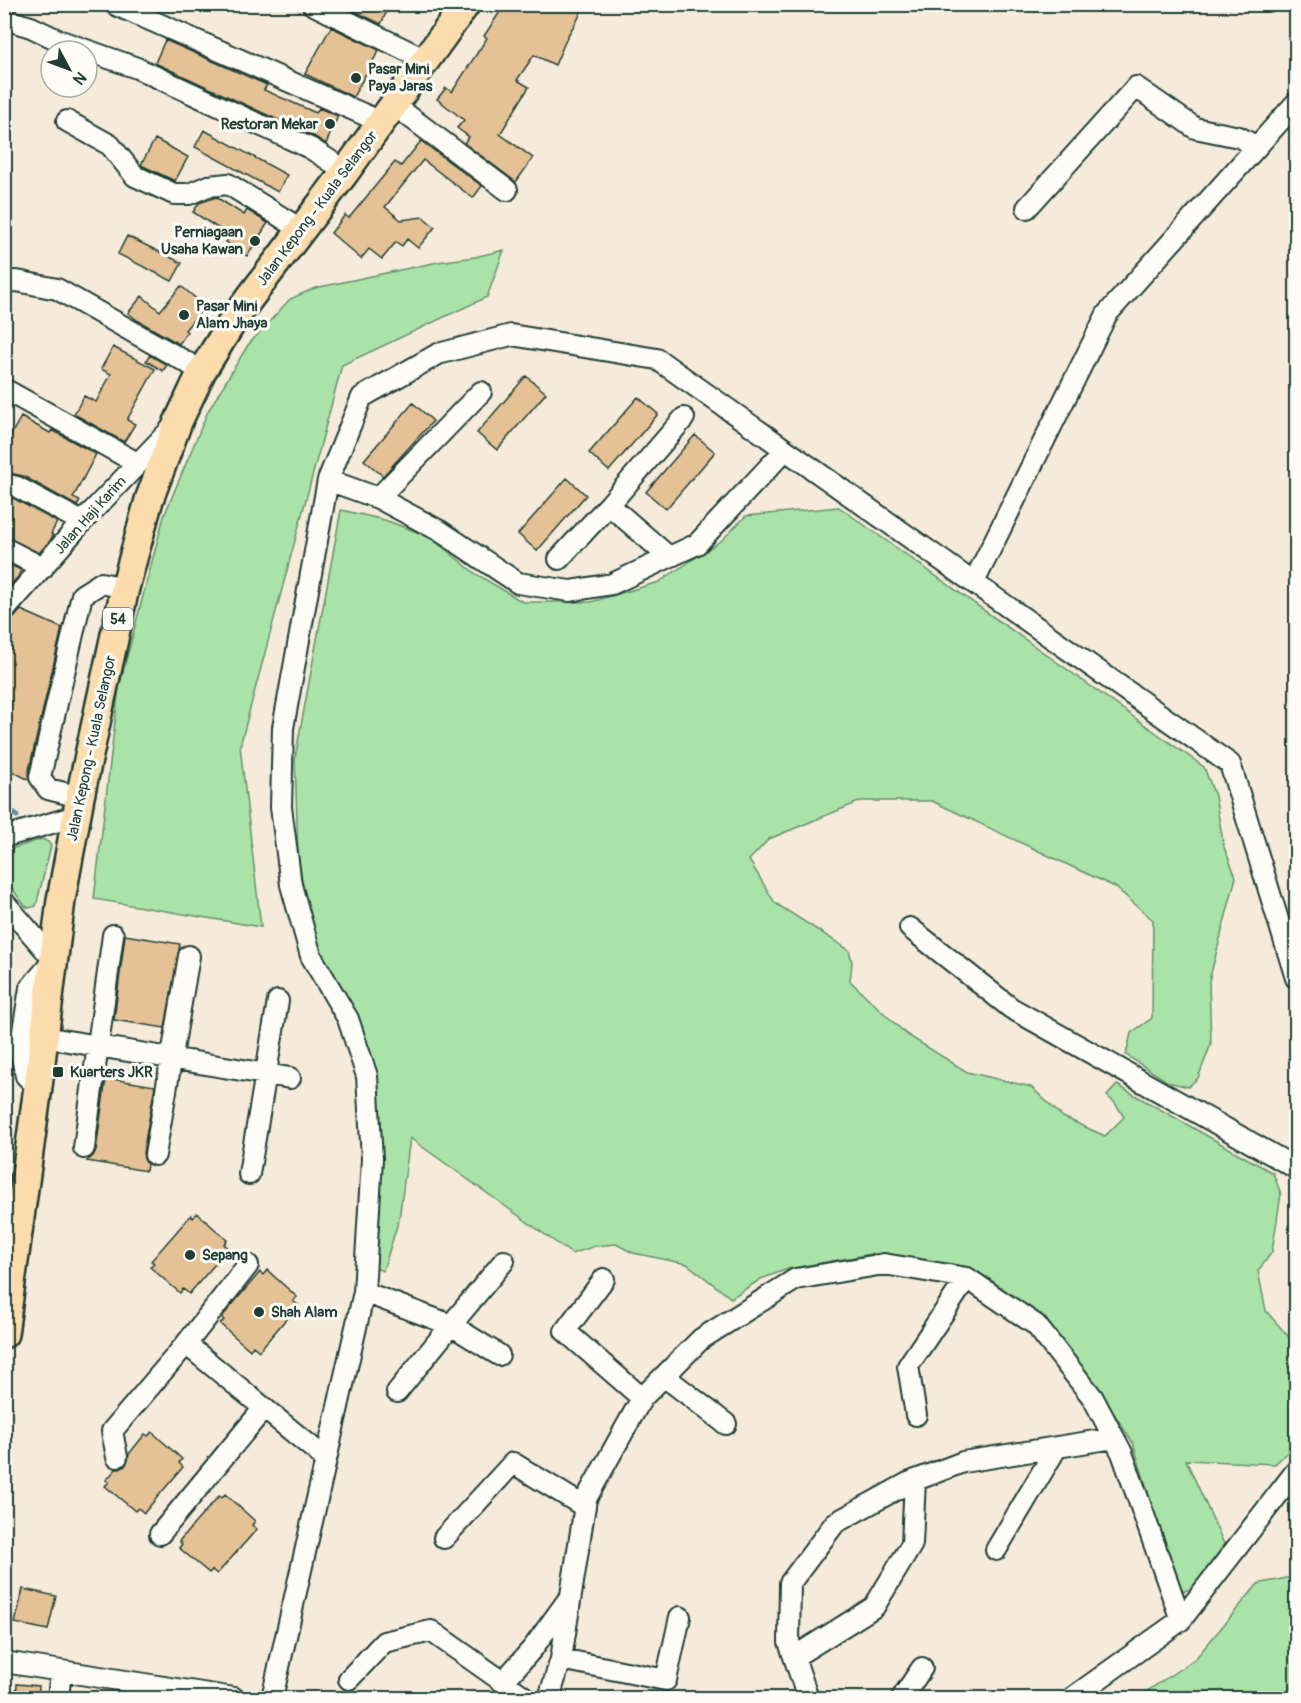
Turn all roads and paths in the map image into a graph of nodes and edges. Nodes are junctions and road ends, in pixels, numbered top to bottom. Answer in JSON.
{"nodes":[{"id":1,"x":312,"y":4,"type":"edge"},
{"id":2,"x":466,"y":4,"type":"edge"},
{"id":3,"x":116,"y":5,"type":"edge"},
{"id":4,"x":4,"y":19,"type":"edge"},
{"id":5,"x":426,"y":60,"type":"junction"},
{"id":6,"x":1295,"y":108,"type":"edge"},
{"id":7,"x":388,"y":113,"type":"junction"},
{"id":8,"x":67,"y":122,"type":"dead end"},
{"id":9,"x":1257,"y":147,"type":"junction"},
{"id":10,"x":346,"y":171,"type":"junction"},
{"id":11,"x":507,"y":190,"type":"dead end"},
{"id":12,"x":1027,"y":208,"type":"dead end"},
{"id":13,"x":302,"y":230,"type":"junction"},
{"id":14,"x":4,"y":282,"type":"edge"},
{"id":15,"x":202,"y":371,"type":"junction"},
{"id":16,"x":4,"y":389,"type":"edge"},
{"id":17,"x":481,"y":392,"type":"dead end"},
{"id":18,"x":684,"y":418,"type":"dead end"},
{"id":19,"x":178,"y":423,"type":"junction"},
{"id":20,"x":785,"y":450,"type":"junction"},
{"id":21,"x":137,"y":464,"type":"junction"},
{"id":22,"x":328,"y":480,"type":"junction"},
{"id":23,"x":4,"y":484,"type":"edge"},
{"id":24,"x":378,"y":498,"type":"junction"},
{"id":25,"x":609,"y":505,"type":"junction"},
{"id":26,"x":82,"y":522,"type":"junction"},
{"id":27,"x":4,"y":548,"type":"edge"},
{"id":28,"x":669,"y":557,"type":"junction"},
{"id":29,"x":559,"y":559,"type":"dead end"},
{"id":30,"x":43,"y":568,"type":"junction"},
{"id":31,"x":974,"y":582,"type":"junction"},
{"id":32,"x":125,"y":588,"type":"junction"},
{"id":33,"x":5,"y":610,"type":"edge"},
{"id":34,"x":78,"y":806,"type":"junction"},
{"id":35,"x":4,"y":837,"type":"edge"},
{"id":36,"x":4,"y":902,"type":"edge"},
{"id":37,"x":910,"y":928,"type":"dead end"},
{"id":38,"x":113,"y":935,"type":"dead end"},
{"id":39,"x":189,"y":956,"type":"dead end"},
{"id":40,"x":54,"y":960,"type":"junction"},
{"id":41,"x":1296,"y":978,"type":"edge"},
{"id":42,"x":278,"y":1000,"type":"dead end"},
{"id":43,"x":44,"y":1037,"type":"junction"},
{"id":44,"x":98,"y":1046,"type":"junction"},
{"id":45,"x":172,"y":1058,"type":"junction"},
{"id":46,"x":266,"y":1074,"type":"junction"},
{"id":47,"x":290,"y":1078,"type":"dead end"},
{"id":48,"x":38,"y":1087,"type":"junction"},
{"id":49,"x":84,"y":1148,"type":"dead end"},
{"id":50,"x":155,"y":1155,"type":"dead end"},
{"id":51,"x":1296,"y":1168,"type":"edge"},
{"id":52,"x":249,"y":1174,"type":"dead end"},
{"id":53,"x":18,"y":1230,"type":"junction"},
{"id":54,"x":4,"y":1259,"type":"edge"},
{"id":55,"x":504,"y":1261,"type":"dead end"},
{"id":56,"x":248,"y":1265,"type":"dead end"},
{"id":57,"x":967,"y":1278,"type":"junction"},
{"id":58,"x":604,"y":1279,"type":"dead end"},
{"id":59,"x":364,"y":1292,"type":"junction"},
{"id":60,"x":451,"y":1325,"type":"junction"},
{"id":61,"x":5,"y":1327,"type":"edge"},
{"id":62,"x":186,"y":1344,"type":"junction"},
{"id":63,"x":499,"y":1355,"type":"dead end"},
{"id":64,"x":664,"y":1376,"type":"junction"},
{"id":65,"x":397,"y":1392,"type":"dead end"},
{"id":66,"x":642,"y":1398,"type":"junction"},
{"id":67,"x":264,"y":1408,"type":"junction"},
{"id":68,"x":916,"y":1415,"type":"dead end"},
{"id":69,"x":726,"y":1424,"type":"dead end"},
{"id":70,"x":1114,"y":1438,"type":"junction"},
{"id":71,"x":1058,"y":1447,"type":"junction"},
{"id":72,"x":117,"y":1457,"type":"dead end"},
{"id":73,"x":326,"y":1459,"type":"junction"},
{"id":74,"x":1296,"y":1471,"type":"edge"},
{"id":75,"x":915,"y":1480,"type":"junction"},
{"id":76,"x":585,"y":1507,"type":"junction"},
{"id":77,"x":160,"y":1533,"type":"dead end"},
{"id":78,"x":444,"y":1538,"type":"dead end"},
{"id":79,"x":996,"y":1550,"type":"dead end"},
{"id":80,"x":571,"y":1597,"type":"junction"},
{"id":81,"x":680,"y":1617,"type":"dead end"},
{"id":82,"x":1181,"y":1620,"type":"junction"},
{"id":83,"x":794,"y":1657,"type":"junction"},
{"id":84,"x":561,"y":1659,"type":"junction"},
{"id":85,"x":4,"y":1662,"type":"edge"},
{"id":86,"x":922,"y":1668,"type":"dead end"},
{"id":87,"x":61,"y":1671,"type":"junction"},
{"id":88,"x":349,"y":1679,"type":"dead end"},
{"id":89,"x":503,"y":1682,"type":"junction"},
{"id":90,"x":58,"y":1698,"type":"edge"},
{"id":91,"x":234,"y":1698,"type":"edge"},
{"id":92,"x":272,"y":1698,"type":"edge"},
{"id":93,"x":526,"y":1698,"type":"edge"},
{"id":94,"x":549,"y":1698,"type":"edge"},
{"id":95,"x":808,"y":1698,"type":"edge"},
{"id":96,"x":902,"y":1698,"type":"edge"},
{"id":97,"x":1072,"y":1698,"type":"edge"}],
"edges":[{"from":1,"to":5,"type":"street"},
{"from":2,"to":5,"type":"highway","name":"Jalan Kepong - Kuala Selangor","number":"54"},
{"from":3,"to":7,"type":"street"},
{"from":4,"to":10,"type":"street"},
{"from":5,"to":7,"type":"highway","name":"Jalan Kepong - Kuala Selangor","number":"54"},
{"from":6,"to":9,"type":"street"},
{"from":7,"to":10,"type":"highway","name":"Jalan Kepong - Kuala Selangor","number":"54"},
{"from":7,"to":11,"type":"street"},
{"from":8,"to":13,"type":"street"},
{"from":9,"to":12,"type":"street"},
{"from":9,"to":31,"type":"street"},
{"from":10,"to":13,"type":"highway","name":"Jalan Kepong - Kuala Selangor","number":"54"},
{"from":13,"to":15,"type":"highway","name":"Jalan Kepong - Kuala Selangor","number":"54"},
{"from":14,"to":15,"type":"street"},
{"from":15,"to":19,"type":"highway","name":"Jalan Kepong - Kuala Selangor","number":"54"},
{"from":16,"to":21,"type":"street"},
{"from":17,"to":24,"type":"street"},
{"from":18,"to":25,"type":"street"},
{"from":19,"to":21,"type":"street","name":"Jalan Haji Karim"},
{"from":19,"to":32,"type":"highway","name":"Jalan Kepong - Kuala Selangor","number":"54"},
{"from":20,"to":22,"type":"street"},
{"from":20,"to":28,"type":"street"},
{"from":20,"to":31,"type":"street"},
{"from":21,"to":26,"type":"street","name":"Jalan Haji Karim"},
{"from":22,"to":24,"type":"street"},
{"from":22,"to":59,"type":"street"},
{"from":23,"to":26,"type":"street"},
{"from":24,"to":28,"type":"street"},
{"from":25,"to":28,"type":"street"},
{"from":25,"to":29,"type":"street"},
{"from":26,"to":30,"type":"street","name":"Jalan Haji Karim"},
{"from":27,"to":30,"type":"street"},
{"from":30,"to":33,"type":"street","name":"Jalan Haji Karim"},
{"from":31,"to":41,"type":"street"},
{"from":32,"to":34,"type":"highway","name":"Jalan Kepong - Kuala Selangor","number":"54"},
{"from":32,"to":34,"type":"street"},
{"from":34,"to":35,"type":"street"},
{"from":34,"to":40,"type":"highway","name":"Jalan Kepong - Kuala Selangor","number":"54"},
{"from":36,"to":40,"type":"street"},
{"from":37,"to":51,"type":"street"},
{"from":38,"to":44,"type":"street"},
{"from":39,"to":45,"type":"street"},
{"from":40,"to":43,"type":"highway","name":"Jalan Kepong - Kuala Selangor","number":"54"},
{"from":40,"to":48,"type":"street"},
{"from":42,"to":46,"type":"street"},
{"from":43,"to":44,"type":"street"},
{"from":43,"to":48,"type":"highway","name":"Jalan Kepong - Kuala Selangor","number":"54"},
{"from":44,"to":45,"type":"street"},
{"from":44,"to":49,"type":"street"},
{"from":45,"to":46,"type":"street"},
{"from":45,"to":50,"type":"street"},
{"from":46,"to":47,"type":"street"},
{"from":46,"to":52,"type":"street"},
{"from":48,"to":53,"type":"highway","name":"Jalan Kepong - Kuala Selangor","number":"54"},
{"from":53,"to":54,"type":"highway"},
{"from":53,"to":61,"type":"highway","name":"Jalan Kepong - Kuala Selangor","number":"54"},
{"from":55,"to":60,"type":"street"},
{"from":56,"to":62,"type":"street"},
{"from":57,"to":64,"type":"street"},
{"from":57,"to":68,"type":"street"},
{"from":57,"to":70,"type":"street"},
{"from":58,"to":66,"type":"street"},
{"from":59,"to":60,"type":"street"},
{"from":59,"to":73,"type":"street"},
{"from":60,"to":63,"type":"street"},
{"from":60,"to":65,"type":"street"},
{"from":62,"to":67,"type":"street"},
{"from":62,"to":72,"type":"street"},
{"from":64,"to":66,"type":"street"},
{"from":64,"to":69,"type":"street"},
{"from":66,"to":76,"type":"street"},
{"from":67,"to":73,"type":"street"},
{"from":67,"to":77,"type":"street"},
{"from":70,"to":71,"type":"street"},
{"from":70,"to":82,"type":"street"},
{"from":71,"to":75,"type":"street"},
{"from":71,"to":79,"type":"street"},
{"from":73,"to":92,"type":"street"},
{"from":74,"to":82,"type":"street"},
{"from":75,"to":83,"type":"street"},
{"from":75,"to":83,"type":"street"},
{"from":76,"to":78,"type":"street"},
{"from":76,"to":80,"type":"street"},
{"from":80,"to":84,"type":"street"},
{"from":80,"to":89,"type":"street"},
{"from":81,"to":84,"type":"street"},
{"from":82,"to":97,"type":"street"},
{"from":83,"to":95,"type":"street"},
{"from":84,"to":94,"type":"street"},
{"from":85,"to":87,"type":"street"},
{"from":86,"to":96,"type":"street"},
{"from":87,"to":90,"type":"street"},
{"from":87,"to":91,"type":"street"},
{"from":88,"to":89,"type":"street"},
{"from":89,"to":93,"type":"street"}]}
